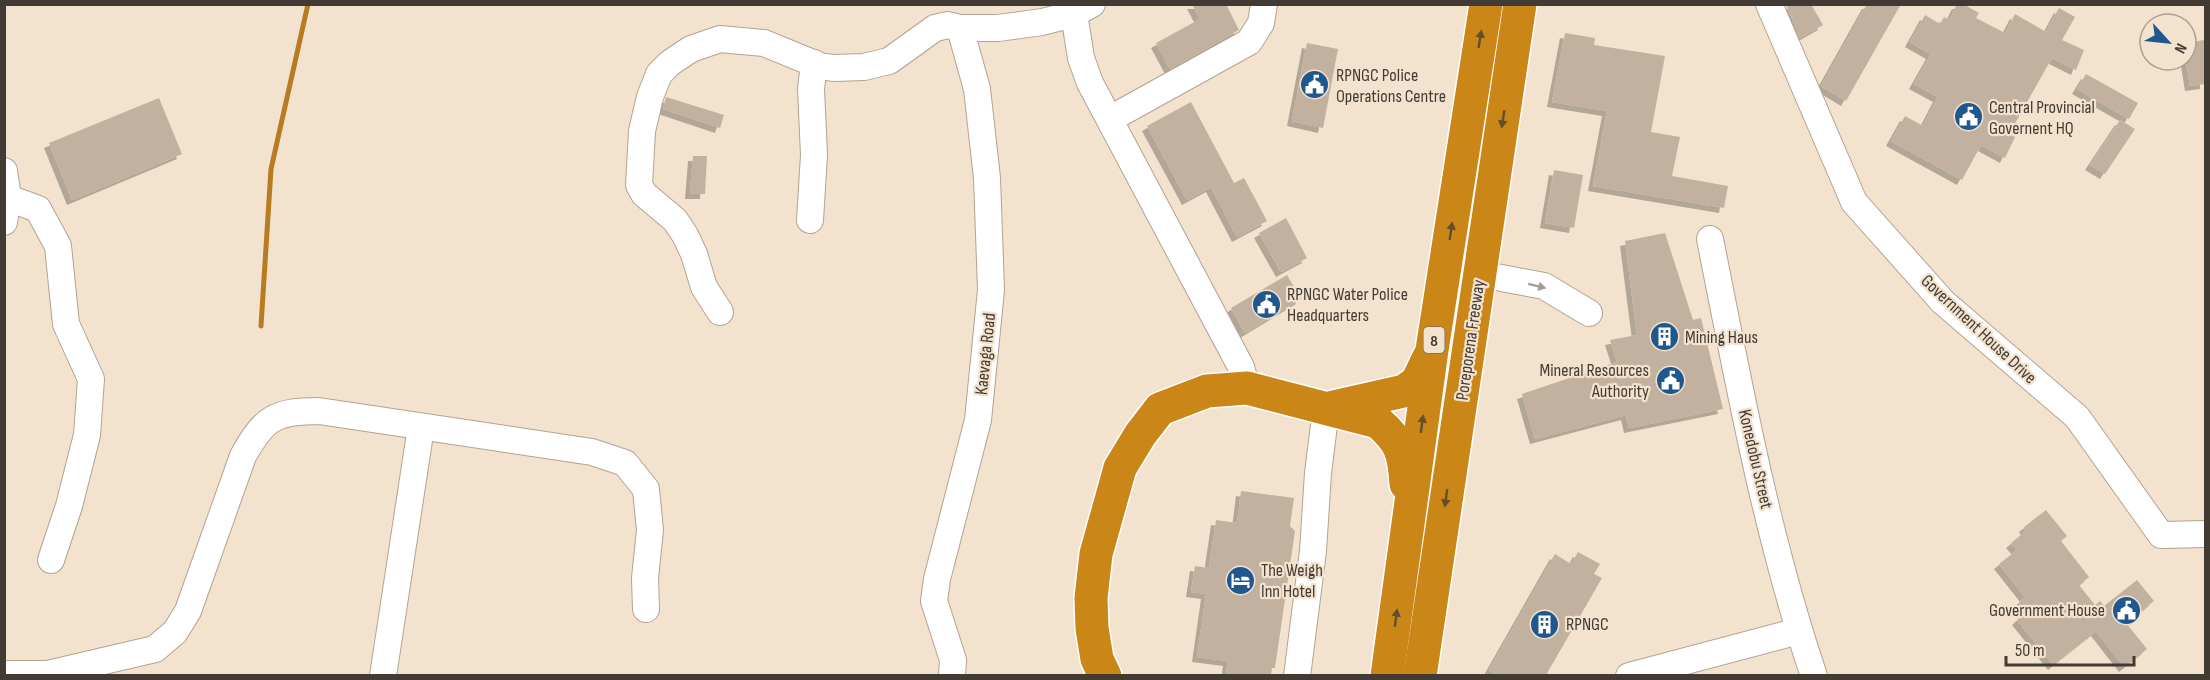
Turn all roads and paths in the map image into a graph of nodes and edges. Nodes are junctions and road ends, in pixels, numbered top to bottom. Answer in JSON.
{"nodes":[{"id":1,"x":1264,"y":4,"type":"edge"},
{"id":2,"x":1486,"y":4,"type":"edge"},
{"id":3,"x":1520,"y":4,"type":"edge"},
{"id":4,"x":1769,"y":4,"type":"edge"},
{"id":5,"x":1083,"y":9,"type":"edge"},
{"id":6,"x":944,"y":20,"type":"edge"},
{"id":7,"x":814,"y":63,"type":"junction"},
{"id":8,"x":1110,"y":119,"type":"junction"},
{"id":9,"x":4,"y":171,"type":"edge"},
{"id":10,"x":6,"y":210,"type":"edge"},
{"id":11,"x":810,"y":220,"type":"dead end"},
{"id":12,"x":1710,"y":239,"type":"dead end"},
{"id":13,"x":1479,"y":274,"type":"junction"},
{"id":14,"x":720,"y":312,"type":"dead end"},
{"id":15,"x":1589,"y":313,"type":"dead end"},
{"id":16,"x":1432,"y":350,"type":"junction"},
{"id":17,"x":1247,"y":388,"type":"junction"},
{"id":18,"x":1326,"y":409,"type":"junction"},
{"id":19,"x":421,"y":427,"type":"junction"},
{"id":20,"x":1408,"y":527,"type":"junction"},
{"id":21,"x":2205,"y":534,"type":"edge"},
{"id":22,"x":51,"y":560,"type":"dead end"},
{"id":23,"x":646,"y":609,"type":"dead end"},
{"id":24,"x":1799,"y":631,"type":"junction"},
{"id":25,"x":4,"y":674,"type":"edge"},
{"id":26,"x":383,"y":675,"type":"edge"},
{"id":27,"x":952,"y":675,"type":"edge"},
{"id":28,"x":1105,"y":675,"type":"edge"},
{"id":29,"x":1297,"y":675,"type":"edge"},
{"id":30,"x":1388,"y":675,"type":"edge"},
{"id":31,"x":1420,"y":675,"type":"edge"},
{"id":32,"x":1629,"y":675,"type":"edge"},
{"id":33,"x":1814,"y":675,"type":"edge"}],
"edges":[{"from":1,"to":8,"type":"street"},
{"from":16,"to":2,"type":"highway","name":"Poreporena Freeway","number":"8","one_way":true},
{"from":3,"to":13,"type":"highway","name":"Poreporena Freeway","number":"8","one_way":true},
{"from":4,"to":21,"type":"street","name":"Government House Drive"},
{"from":5,"to":6,"type":"street"},
{"from":5,"to":8,"type":"street"},
{"from":6,"to":7,"type":"street"},
{"from":6,"to":27,"type":"street","name":"Kaevaga Road"},
{"from":7,"to":11,"type":"street"},
{"from":7,"to":14,"type":"street"},
{"from":8,"to":17,"type":"street"},
{"from":9,"to":10,"type":"street"},
{"from":10,"to":22,"type":"street"},
{"from":12,"to":24,"type":"street","name":"Konedobu Street"},
{"from":13,"to":15,"type":"street","one_way":true},
{"from":13,"to":31,"type":"highway","name":"Poreporena Freeway","number":"8","one_way":true},
{"from":16,"to":18,"type":"highway"},
{"from":20,"to":16,"type":"highway","name":"Poreporena Freeway","number":"8","one_way":true},
{"from":17,"to":18,"type":"highway"},
{"from":17,"to":28,"type":"highway"},
{"from":18,"to":20,"type":"highway"},
{"from":18,"to":29,"type":"street"},
{"from":19,"to":23,"type":"street"},
{"from":19,"to":25,"type":"street"},
{"from":19,"to":26,"type":"street"},
{"from":30,"to":20,"type":"highway","name":"Poreporena Freeway","number":"8","one_way":true},
{"from":24,"to":32,"type":"street"},
{"from":24,"to":33,"type":"street","name":"Konedobu Street"}]}
